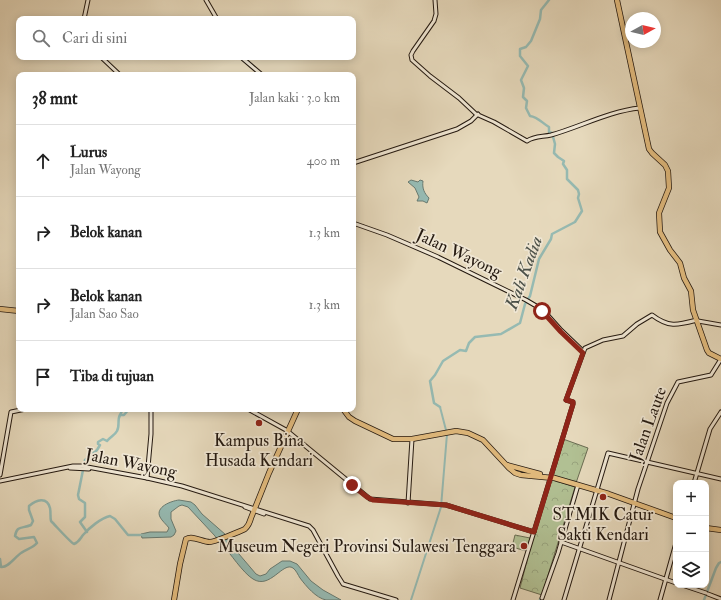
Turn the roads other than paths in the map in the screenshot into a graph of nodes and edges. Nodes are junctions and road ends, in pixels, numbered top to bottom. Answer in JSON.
{"nodes":[{"id":1,"x":88,"y":0,"type":"edge"},
{"id":2,"x":206,"y":0,"type":"edge"},
{"id":3,"x":435,"y":0,"type":"edge"},
{"id":4,"x":617,"y":0,"type":"edge"},
{"id":5,"x":85,"y":16,"type":"edge"},
{"id":6,"x":215,"y":16,"type":"edge"},
{"id":7,"x":104,"y":60,"type":"edge"},
{"id":8,"x":244,"y":60,"type":"edge"},
{"id":9,"x":117,"y":72,"type":"edge"},
{"id":10,"x":258,"y":72,"type":"edge"},
{"id":11,"x":640,"y":108,"type":"junction"},
{"id":12,"x":478,"y":114,"type":"junction"},
{"id":13,"x":356,"y":161,"type":"edge"},
{"id":14,"x":356,"y":225,"type":"edge"},
{"id":15,"x":0,"y":309,"type":"edge"},
{"id":16,"x":16,"y":310,"type":"edge"},
{"id":17,"x":697,"y":321,"type":"junction"},
{"id":18,"x":721,"y":325,"type":"edge"},
{"id":19,"x":583,"y":352,"type":"junction"},
{"id":20,"x":721,"y":359,"type":"edge"},
{"id":21,"x":16,"y":410,"type":"edge"},
{"id":22,"x":16,"y":410,"type":"edge"},
{"id":23,"x":11,"y":411,"type":"junction"},
{"id":24,"x":150,"y":412,"type":"edge"},
{"id":25,"x":252,"y":412,"type":"edge"},
{"id":26,"x":298,"y":412,"type":"edge"},
{"id":27,"x":345,"y":412,"type":"edge"},
{"id":28,"x":721,"y":412,"type":"edge"},
{"id":29,"x":288,"y":432,"type":"junction"},
{"id":30,"x":412,"y":439,"type":"junction"},
{"id":31,"x":647,"y":462,"type":"junction"},
{"id":32,"x":696,"y":473,"type":"junction"},
{"id":33,"x":125,"y":474,"type":"junction"},
{"id":34,"x":0,"y":475,"type":"edge"},
{"id":35,"x":146,"y":477,"type":"junction"},
{"id":36,"x":552,"y":478,"type":"junction"},
{"id":37,"x":721,"y":479,"type":"edge"},
{"id":38,"x":695,"y":480,"type":"edge"},
{"id":39,"x":0,"y":481,"type":"edge"},
{"id":40,"x":578,"y":485,"type":"junction"},
{"id":41,"x":597,"y":491,"type":"junction"},
{"id":42,"x":408,"y":503,"type":"junction"},
{"id":43,"x":634,"y":503,"type":"junction"},
{"id":44,"x":256,"y":510,"type":"junction"},
{"id":45,"x":673,"y":517,"type":"edge"},
{"id":46,"x":709,"y":528,"type":"edge"},
{"id":47,"x":721,"y":530,"type":"edge"},
{"id":48,"x":534,"y":532,"type":"junction"},
{"id":49,"x":561,"y":542,"type":"junction"},
{"id":50,"x":580,"y":548,"type":"junction"},
{"id":51,"x":674,"y":552,"type":"edge"},
{"id":52,"x":329,"y":561,"type":"junction"},
{"id":53,"x":619,"y":562,"type":"junction"},
{"id":54,"x":666,"y":579,"type":"junction"},
{"id":55,"x":673,"y":582,"type":"edge"},
{"id":56,"x":690,"y":588,"type":"edge"},
{"id":57,"x":542,"y":598,"type":"dead end"},
{"id":58,"x":721,"y":599,"type":"edge"},
{"id":59,"x":175,"y":600,"type":"edge"},
{"id":60,"x":391,"y":600,"type":"edge"},
{"id":61,"x":396,"y":600,"type":"edge"},
{"id":62,"x":513,"y":600,"type":"edge"},
{"id":63,"x":565,"y":600,"type":"edge"},
{"id":64,"x":609,"y":600,"type":"edge"},
{"id":65,"x":660,"y":600,"type":"edge"}],
"edges":[{"from":1,"to":5,"type":"street"},
{"from":2,"to":6,"type":"street"},
{"from":3,"to":12,"type":"street"},
{"from":4,"to":11,"type":"highway"},
{"from":7,"to":9,"type":"street"},
{"from":8,"to":10,"type":"street"},
{"from":11,"to":12,"type":"street"},
{"from":11,"to":17,"type":"highway"},
{"from":12,"to":13,"type":"street"},
{"from":14,"to":19,"type":"street","name":"Jalan Wayong"},
{"from":15,"to":16,"type":"highway"},
{"from":17,"to":18,"type":"street"},
{"from":17,"to":19,"type":"street"},
{"from":17,"to":20,"type":"highway"},
{"from":19,"to":36,"type":"street"},
{"from":20,"to":31,"type":"street","name":"Jalan Laute"},
{"from":21,"to":23,"type":"street"},
{"from":22,"to":23,"type":"street"},
{"from":23,"to":34,"type":"street"},
{"from":24,"to":35,"type":"street"},
{"from":25,"to":29,"type":"street"},
{"from":26,"to":29,"type":"highway"},
{"from":27,"to":30,"type":"highway"},
{"from":28,"to":32,"type":"street"},
{"from":29,"to":42,"type":"street"},
{"from":29,"to":44,"type":"highway"},
{"from":30,"to":36,"type":"highway"},
{"from":30,"to":42,"type":"street"},
{"from":31,"to":32,"type":"street"},
{"from":31,"to":41,"type":"street"},
{"from":31,"to":43,"type":"street","name":"Jalan Laute"},
{"from":32,"to":37,"type":"street"},
{"from":32,"to":38,"type":"street"},
{"from":33,"to":35,"type":"street","name":"Jalan Wayong"},
{"from":33,"to":39,"type":"street","name":"Jalan Wayong"},
{"from":33,"to":44,"type":"street","name":"Jalan Wayong"},
{"from":35,"to":44,"type":"street","name":"Jalan Wayong"},
{"from":36,"to":40,"type":"highway"},
{"from":36,"to":48,"type":"street"},
{"from":40,"to":41,"type":"highway"},
{"from":40,"to":49,"type":"street"},
{"from":41,"to":43,"type":"highway"},
{"from":41,"to":50,"type":"street"},
{"from":42,"to":48,"type":"street"},
{"from":43,"to":45,"type":"highway"},
{"from":43,"to":53,"type":"street","name":"Jalan Laute"},
{"from":44,"to":52,"type":"street"},
{"from":44,"to":59,"type":"highway"},
{"from":46,"to":47,"type":"highway"},
{"from":48,"to":62,"type":"street"},
{"from":49,"to":50,"type":"street"},
{"from":49,"to":57,"type":"street"},
{"from":50,"to":53,"type":"street"},
{"from":50,"to":63,"type":"street"},
{"from":51,"to":54,"type":"street"},
{"from":52,"to":60,"type":"street"},
{"from":52,"to":61,"type":"street"},
{"from":53,"to":54,"type":"street"},
{"from":53,"to":64,"type":"street","name":"Jalan Laute"},
{"from":54,"to":55,"type":"street"},
{"from":54,"to":65,"type":"street"},
{"from":56,"to":58,"type":"street"}]}
